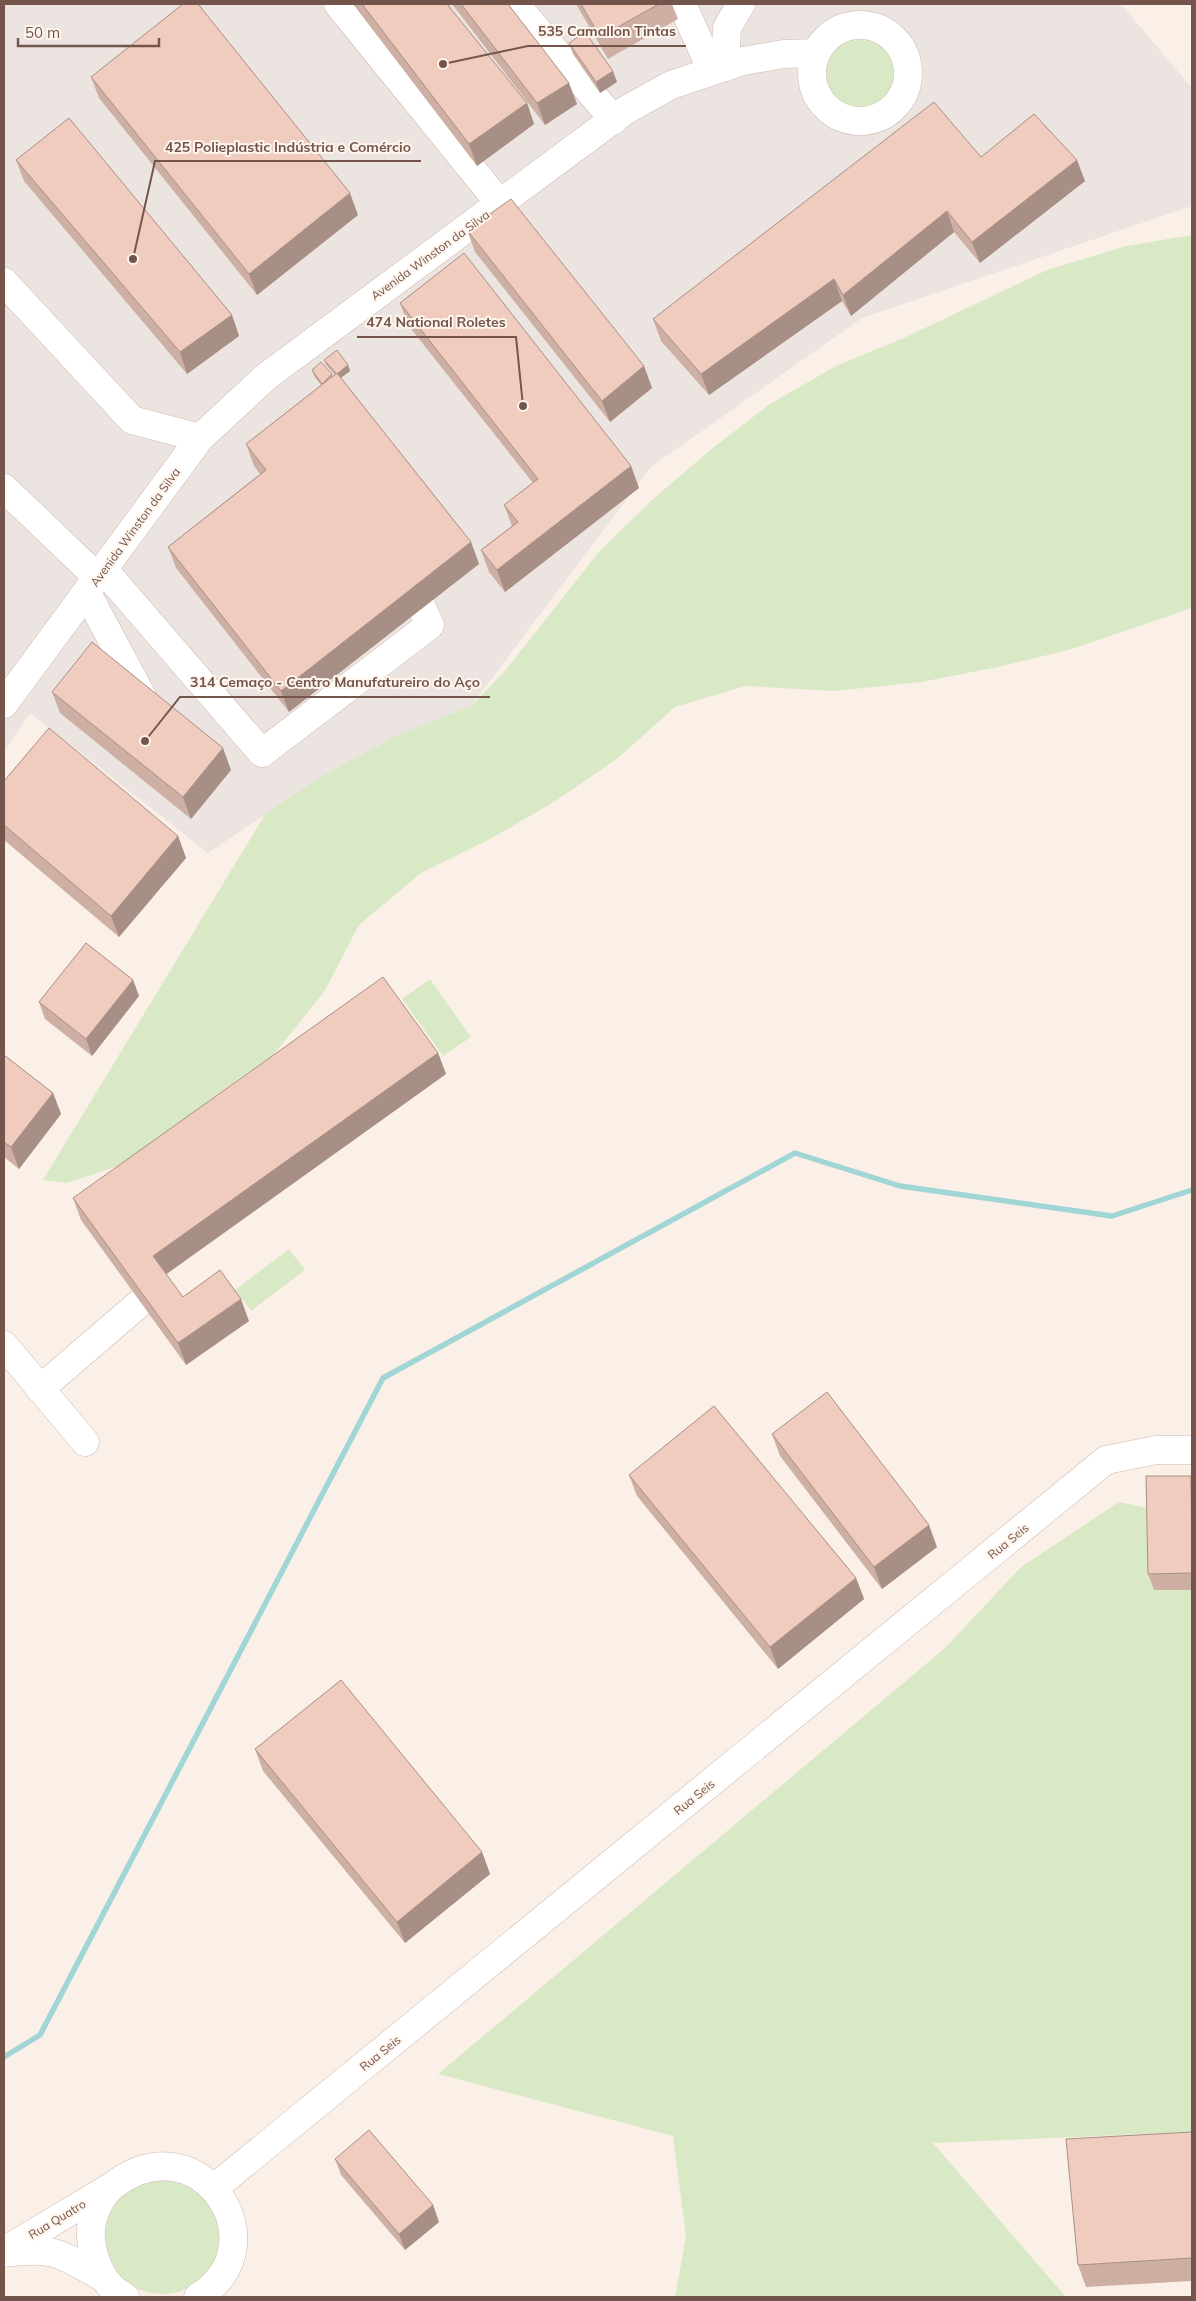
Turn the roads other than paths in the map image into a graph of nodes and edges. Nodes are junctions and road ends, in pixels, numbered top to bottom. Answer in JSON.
{"nodes":[{"id":1,"x":338,"y":4,"type":"edge"},
{"id":2,"x":516,"y":4,"type":"edge"},
{"id":3,"x":682,"y":4,"type":"edge"},
{"id":4,"x":741,"y":4,"type":"edge"},
{"id":5,"x":816,"y":53,"type":"dead end"},
{"id":6,"x":718,"y":69,"type":"junction"},
{"id":7,"x":614,"y":120,"type":"junction"},
{"id":8,"x":500,"y":204,"type":"junction"},
{"id":9,"x":4,"y":282,"type":"edge"},
{"id":10,"x":200,"y":438,"type":"junction"},
{"id":11,"x":6,"y":495,"type":"edge"},
{"id":12,"x":96,"y":581,"type":"junction"},
{"id":13,"x":422,"y":608,"type":"dead end"},
{"id":14,"x":143,"y":698,"type":"edge"},
{"id":15,"x":4,"y":704,"type":"edge"},
{"id":16,"x":141,"y":1302,"type":"edge"},
{"id":17,"x":4,"y":1345,"type":"edge"},
{"id":18,"x":40,"y":1389,"type":"junction"},
{"id":19,"x":85,"y":1442,"type":"dead end"},
{"id":20,"x":1192,"y":1450,"type":"edge"},
{"id":21,"x":110,"y":2187,"type":"junction"},
{"id":22,"x":214,"y":2188,"type":"junction"},
{"id":23,"x":4,"y":2252,"type":"edge"},
{"id":24,"x":102,"y":2277,"type":"junction"},
{"id":25,"x":208,"y":2295,"type":"edge"},
{"id":26,"x":126,"y":2297,"type":"edge"}],
"edges":[{"from":1,"to":8,"type":"street"},
{"from":2,"to":7,"type":"street"},
{"from":3,"to":6,"type":"street"},
{"from":4,"to":6,"type":"street"},
{"from":5,"to":6,"type":"street","name":"Avenida Winston da Silva"},
{"from":6,"to":7,"type":"street","name":"Avenida Winston da Silva"},
{"from":7,"to":8,"type":"street","name":"Avenida Winston da Silva"},
{"from":8,"to":10,"type":"street","name":"Avenida Winston da Silva"},
{"from":9,"to":10,"type":"street"},
{"from":10,"to":12,"type":"street","name":"Avenida Winston da Silva"},
{"from":11,"to":12,"type":"street"},
{"from":12,"to":13,"type":"street"},
{"from":12,"to":14,"type":"street"},
{"from":12,"to":15,"type":"street","name":"Avenida Winston da Silva"},
{"from":16,"to":18,"type":"street"},
{"from":17,"to":18,"type":"street"},
{"from":18,"to":19,"type":"street"},
{"from":20,"to":22,"type":"street","name":"Rua Seis"},
{"from":21,"to":22,"type":"street","name":"Rua Quatro"},
{"from":21,"to":23,"type":"street","name":"Rua Quatro"},
{"from":21,"to":24,"type":"street","name":"Rua Quatro"},
{"from":22,"to":25,"type":"street","name":"Rua Quatro"},
{"from":23,"to":24,"type":"street","name":"Rua Quatro"},
{"from":24,"to":26,"type":"street","name":"Rua Quatro"}]}
